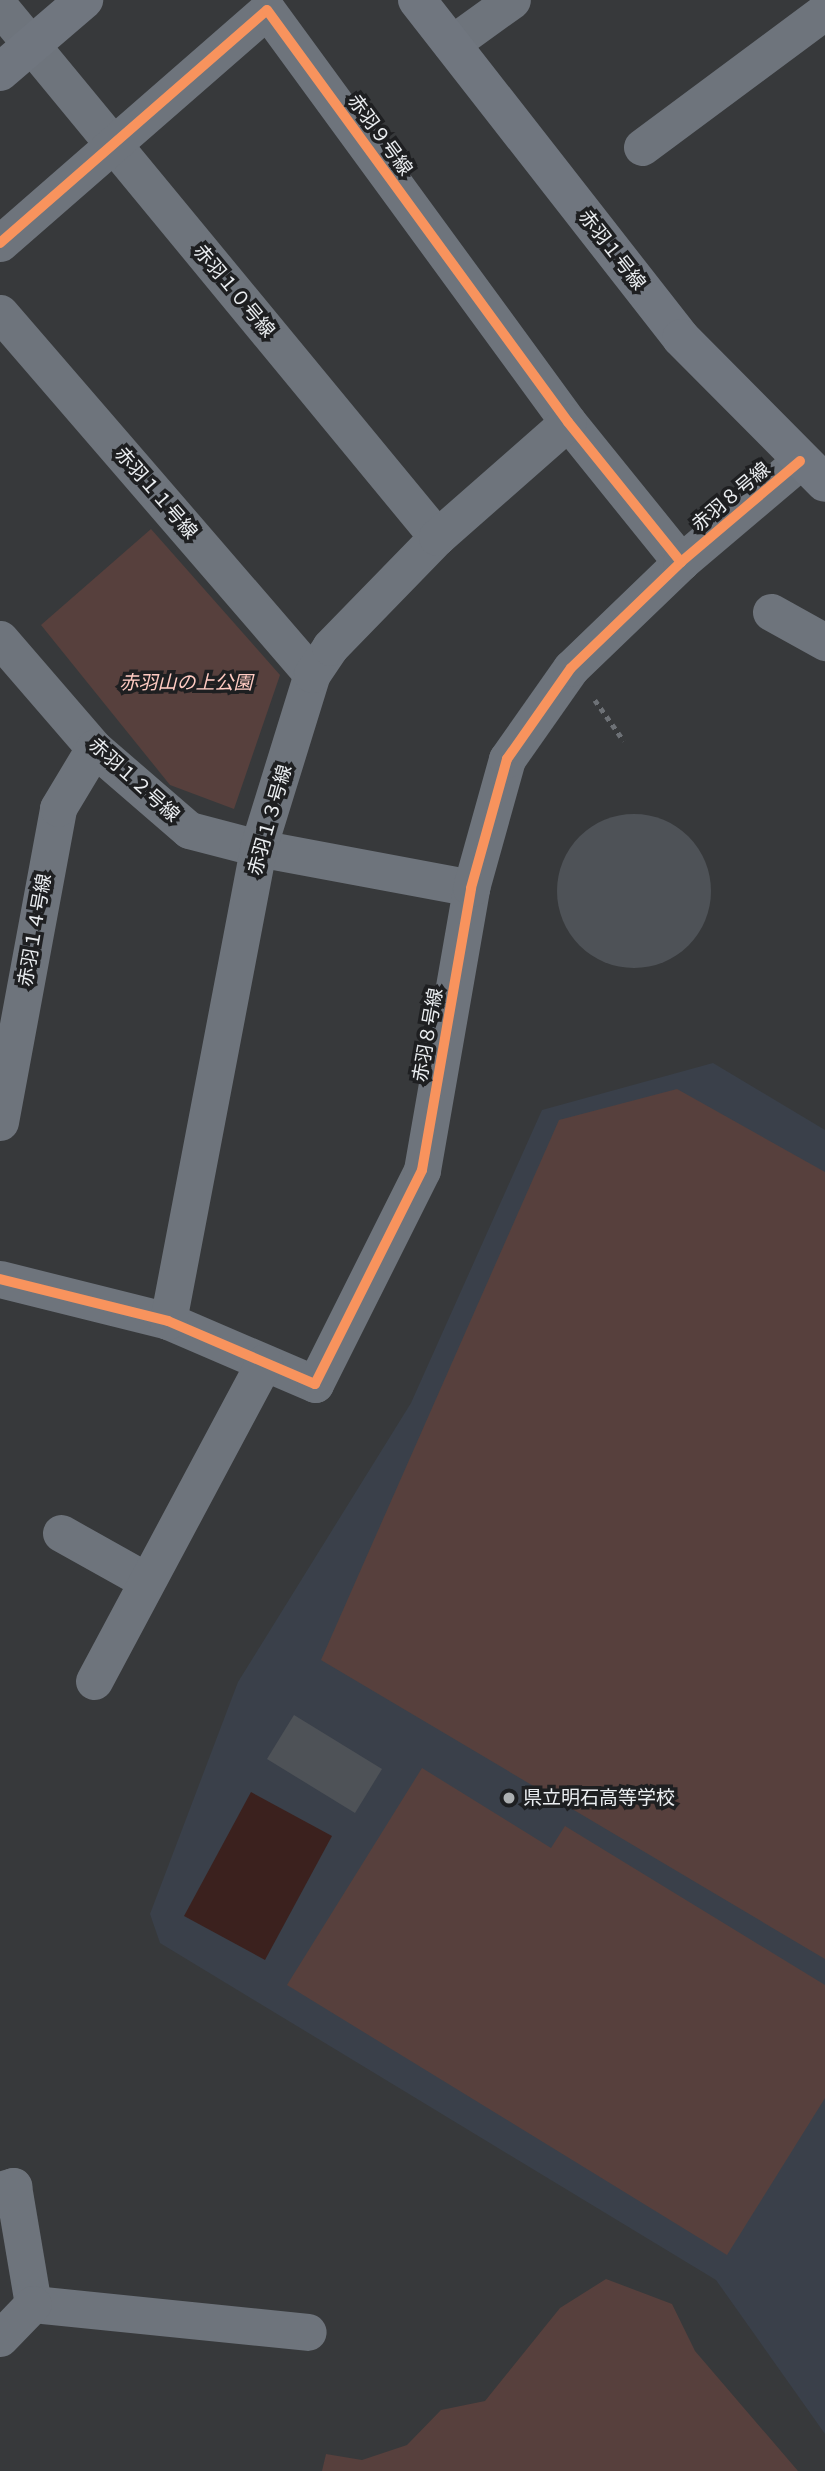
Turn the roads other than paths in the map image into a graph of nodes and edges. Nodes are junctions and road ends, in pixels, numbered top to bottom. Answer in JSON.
{"nodes":[{"id":1,"x":84,"y":0,"type":"edge"},
{"id":2,"x":417,"y":0,"type":"edge"},
{"id":3,"x":512,"y":0,"type":"edge"},
{"id":4,"x":0,"y":7,"type":"edge"},
{"id":5,"x":825,"y":11,"type":"edge"},
{"id":6,"x":33,"y":44,"type":"junction"},
{"id":7,"x":451,"y":44,"type":"junction"},
{"id":8,"x":0,"y":72,"type":"edge"},
{"id":9,"x":113,"y":144,"type":"junction"},
{"id":10,"x":642,"y":147,"type":"dead end"},
{"id":11,"x":0,"y":243,"type":"edge"},
{"id":12,"x":0,"y":313,"type":"edge"},
{"id":13,"x":568,"y":422,"type":"junction"},
{"id":14,"x":813,"y":472,"type":"edge"},
{"id":15,"x":437,"y":537,"type":"junction"},
{"id":16,"x":681,"y":562,"type":"junction"},
{"id":17,"x":771,"y":612,"type":"dead end"},
{"id":18,"x":0,"y":639,"type":"edge"},
{"id":19,"x":825,"y":642,"type":"edge"},
{"id":20,"x":312,"y":674,"type":"junction"},
{"id":21,"x":94,"y":748,"type":"junction"},
{"id":22,"x":258,"y":848,"type":"junction"},
{"id":23,"x":471,"y":888,"type":"junction"},
{"id":24,"x":0,"y":1122,"type":"edge"},
{"id":25,"x":0,"y":1279,"type":"edge"},
{"id":26,"x":168,"y":1321,"type":"junction"},
{"id":27,"x":264,"y":1362,"type":"junction"},
{"id":28,"x":61,"y":1533,"type":"dead end"},
{"id":29,"x":147,"y":1581,"type":"junction"},
{"id":30,"x":94,"y":1681,"type":"dead end"},
{"id":31,"x":0,"y":2190,"type":"edge"},
{"id":32,"x":33,"y":2304,"type":"junction"},
{"id":33,"x":308,"y":2332,"type":"dead end"},
{"id":34,"x":0,"y":2337,"type":"edge"}],
"edges":[{"from":1,"to":6,"type":"street"},
{"from":2,"to":7,"type":"street","name":"赤羽１号線"},
{"from":3,"to":7,"type":"street"},
{"from":4,"to":6,"type":"street","name":"赤羽１０号線"},
{"from":5,"to":10,"type":"street"},
{"from":6,"to":8,"type":"street"},
{"from":6,"to":9,"type":"street","name":"赤羽１０号線"},
{"from":7,"to":14,"type":"street","name":"赤羽１号線"},
{"from":9,"to":11,"type":"street","name":"赤羽９号線"},
{"from":9,"to":13,"type":"street","name":"赤羽９号線"},
{"from":9,"to":15,"type":"street","name":"赤羽１０号線"},
{"from":12,"to":20,"type":"street","name":"赤羽１１号線"},
{"from":13,"to":15,"type":"street","name":"赤羽１３号線"},
{"from":13,"to":16,"type":"street","name":"赤羽９号線"},
{"from":14,"to":16,"type":"street","name":"赤羽８号線"},
{"from":15,"to":20,"type":"street","name":"赤羽１３号線"},
{"from":16,"to":23,"type":"street","name":"赤羽８号線"},
{"from":17,"to":19,"type":"street"},
{"from":18,"to":21,"type":"street","name":"赤羽１２号線"},
{"from":20,"to":22,"type":"street","name":"赤羽１３号線"},
{"from":21,"to":22,"type":"street","name":"赤羽１２号線"},
{"from":21,"to":24,"type":"street","name":"赤羽１４号線"},
{"from":22,"to":23,"type":"street","name":"赤羽１２号線"},
{"from":22,"to":26,"type":"street","name":"赤羽１３号線"},
{"from":23,"to":27,"type":"street","name":"赤羽８号線"},
{"from":25,"to":26,"type":"street","name":"赤羽８号線"},
{"from":26,"to":27,"type":"street","name":"赤羽８号線"},
{"from":27,"to":29,"type":"street"},
{"from":28,"to":29,"type":"street"},
{"from":29,"to":30,"type":"street"},
{"from":31,"to":32,"type":"street"},
{"from":32,"to":33,"type":"street"},
{"from":32,"to":34,"type":"street"}]}
